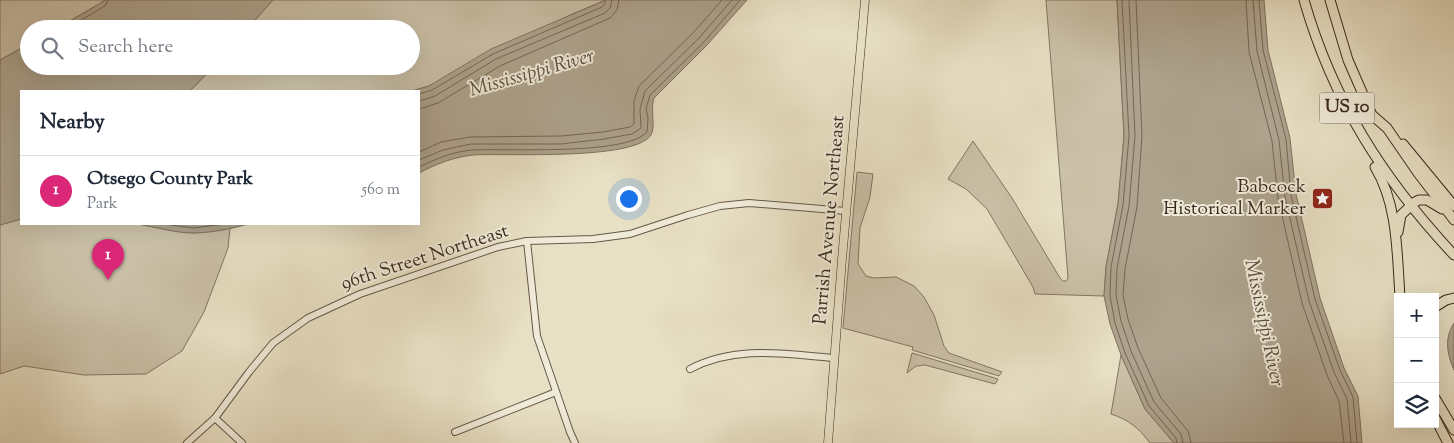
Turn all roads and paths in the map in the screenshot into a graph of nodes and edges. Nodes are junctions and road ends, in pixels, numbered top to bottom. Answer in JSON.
{"nodes":[{"id":1,"x":865,"y":0,"type":"edge"},
{"id":2,"x":1304,"y":0,"type":"edge"},
{"id":3,"x":1330,"y":0,"type":"edge"},
{"id":4,"x":1356,"y":126,"type":"junction"},
{"id":5,"x":1387,"y":128,"type":"junction"},
{"id":6,"x":1410,"y":205,"type":"junction"},
{"id":7,"x":1454,"y":206,"type":"edge"},
{"id":8,"x":846,"y":211,"type":"junction"},
{"id":9,"x":1454,"y":219,"type":"edge"},
{"id":10,"x":527,"y":241,"type":"junction"},
{"id":11,"x":1397,"y":252,"type":"junction"},
{"id":12,"x":1454,"y":255,"type":"edge"},
{"id":13,"x":1400,"y":293,"type":"edge"},
{"id":14,"x":1454,"y":298,"type":"edge"},
{"id":15,"x":1439,"y":304,"type":"edge"},
{"id":16,"x":834,"y":358,"type":"junction"},
{"id":17,"x":690,"y":369,"type":"dead end"},
{"id":18,"x":556,"y":392,"type":"junction"},
{"id":19,"x":1439,"y":405,"type":"edge"},
{"id":20,"x":216,"y":418,"type":"junction"},
{"id":21,"x":1439,"y":426,"type":"edge"},
{"id":22,"x":1454,"y":430,"type":"edge"},
{"id":23,"x":456,"y":432,"type":"dead end"},
{"id":24,"x":187,"y":443,"type":"edge"},
{"id":25,"x":242,"y":443,"type":"edge"},
{"id":26,"x":575,"y":443,"type":"edge"},
{"id":27,"x":828,"y":443,"type":"edge"},
{"id":28,"x":1448,"y":443,"type":"edge"}],
"edges":[{"from":1,"to":8,"type":"main road","name":"Parrish Avenue Northeast"},
{"from":2,"to":4,"type":"highway","number":"US 10"},
{"from":3,"to":5,"type":"highway","number":"US 10"},
{"from":4,"to":6,"type":"highway","number":"US 10"},
{"from":4,"to":11,"type":"highway"},
{"from":5,"to":7,"type":"highway"},
{"from":5,"to":9,"type":"highway","number":"US 10"},
{"from":6,"to":9,"type":"highway"},
{"from":6,"to":11,"type":"highway"},
{"from":6,"to":12,"type":"highway","number":"US 10"},
{"from":8,"to":10,"type":"street","name":"96th Street Northeast"},
{"from":8,"to":16,"type":"main road","name":"Parrish Avenue Northeast"},
{"from":10,"to":18,"type":"street"},
{"from":10,"to":20,"type":"street","name":"96th Street Northeast"},
{"from":11,"to":13,"type":"highway"},
{"from":14,"to":15,"type":"highway"},
{"from":16,"to":17,"type":"street"},
{"from":16,"to":27,"type":"main road","name":"Parrish Avenue Northeast"},
{"from":18,"to":23,"type":"street"},
{"from":18,"to":26,"type":"street"},
{"from":19,"to":22,"type":"highway"},
{"from":20,"to":24,"type":"street","name":"96th Street Northeast"},
{"from":20,"to":25,"type":"street"},
{"from":21,"to":28,"type":"highway"}]}
